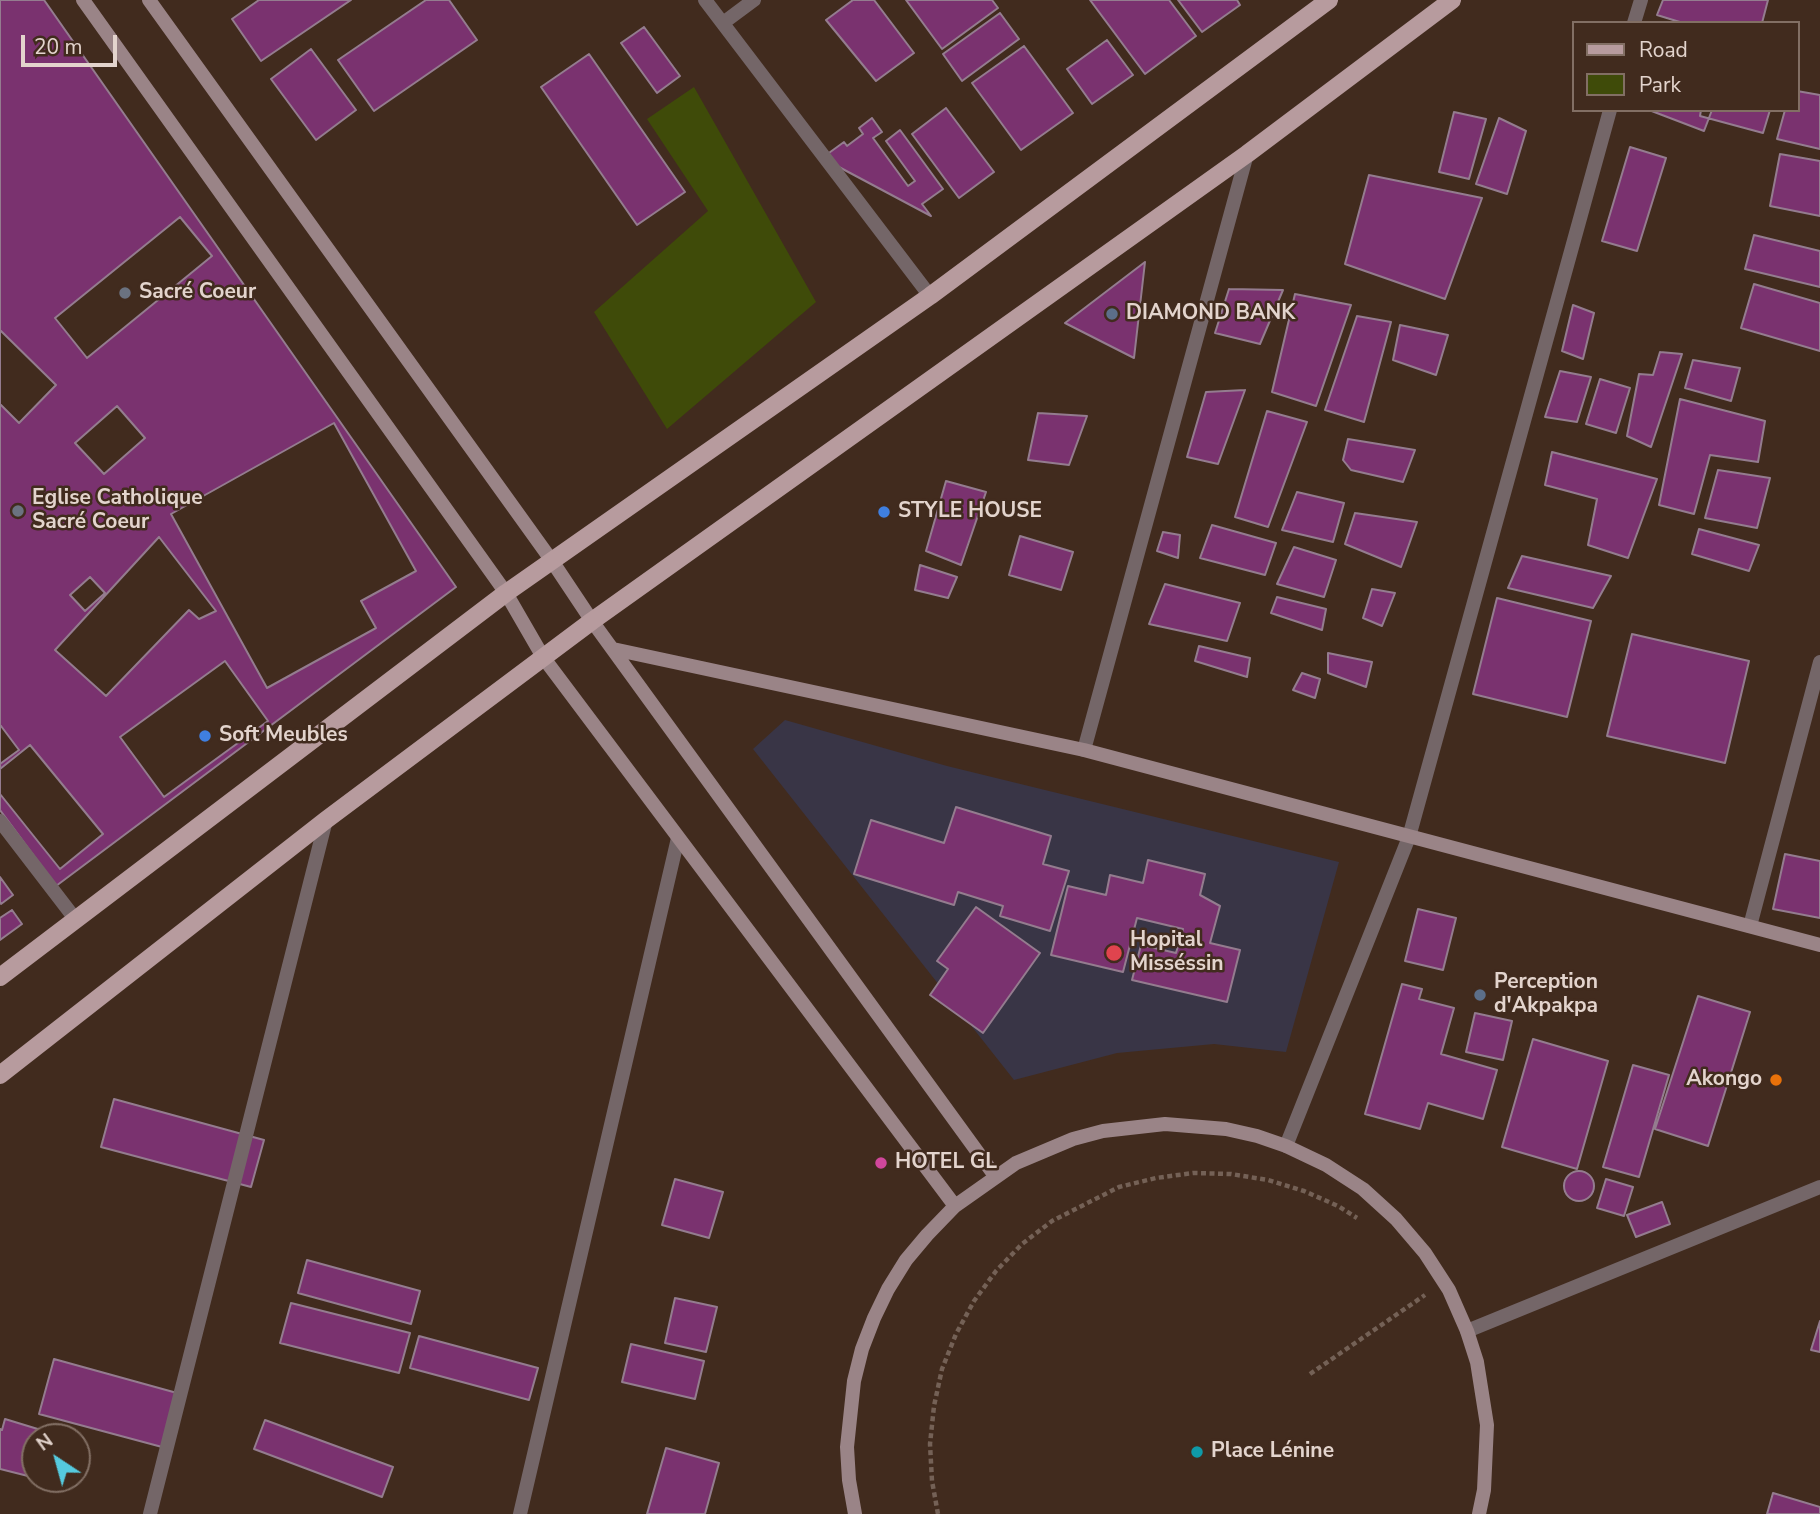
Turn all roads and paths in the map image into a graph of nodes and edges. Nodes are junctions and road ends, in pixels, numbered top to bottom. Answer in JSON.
{"nodes":[{"id":1,"x":83,"y":0,"type":"edge"},
{"id":2,"x":149,"y":0,"type":"edge"},
{"id":3,"x":705,"y":0,"type":"edge"},
{"id":4,"x":754,"y":0,"type":"edge"},
{"id":5,"x":1329,"y":0,"type":"edge"},
{"id":6,"x":1452,"y":0,"type":"edge"},
{"id":7,"x":1641,"y":0,"type":"edge"},
{"id":8,"x":1635,"y":21,"type":"edge"},
{"id":9,"x":723,"y":23,"type":"junction"},
{"id":10,"x":1609,"y":112,"type":"edge"},
{"id":11,"x":1247,"y":154,"type":"junction"},
{"id":12,"x":930,"y":296,"type":"junction"},
{"id":13,"x":552,"y":561,"type":"junction"},
{"id":14,"x":506,"y":593,"type":"junction"},
{"id":15,"x":592,"y":621,"type":"junction"},
{"id":16,"x":613,"y":649,"type":"junction"},
{"id":17,"x":544,"y":657,"type":"junction"},
{"id":18,"x":1820,"y":662,"type":"edge"},
{"id":19,"x":1084,"y":750,"type":"junction"},
{"id":20,"x":326,"y":820,"type":"junction"},
{"id":21,"x":0,"y":821,"type":"edge"},
{"id":22,"x":1409,"y":837,"type":"junction"},
{"id":23,"x":678,"y":838,"type":"junction"},
{"id":24,"x":76,"y":920,"type":"junction"},
{"id":25,"x":1750,"y":926,"type":"junction"},
{"id":26,"x":1820,"y":945,"type":"edge"},
{"id":27,"x":0,"y":977,"type":"edge"},
{"id":28,"x":0,"y":1075,"type":"edge"},
{"id":29,"x":1286,"y":1146,"type":"junction"},
{"id":30,"x":995,"y":1176,"type":"junction"},
{"id":31,"x":1820,"y":1187,"type":"edge"},
{"id":32,"x":955,"y":1206,"type":"junction"},
{"id":33,"x":1359,"y":1220,"type":"dead end"},
{"id":34,"x":1432,"y":1291,"type":"dead end"},
{"id":35,"x":1467,"y":1331,"type":"junction"},
{"id":36,"x":1310,"y":1374,"type":"dead end"},
{"id":37,"x":150,"y":1514,"type":"edge"},
{"id":38,"x":520,"y":1514,"type":"edge"},
{"id":39,"x":855,"y":1514,"type":"edge"},
{"id":40,"x":938,"y":1514,"type":"edge"},
{"id":41,"x":1479,"y":1514,"type":"edge"}],
"edges":[{"from":1,"to":14,"type":"main road"},
{"from":2,"to":13,"type":"main road"},
{"from":3,"to":9,"type":"street"},
{"from":4,"to":9,"type":"street"},
{"from":5,"to":12,"type":"main road"},
{"from":6,"to":11,"type":"main road"},
{"from":7,"to":8,"type":"street"},
{"from":9,"to":12,"type":"street"},
{"from":10,"to":22,"type":"street"},
{"from":11,"to":15,"type":"main road"},
{"from":11,"to":19,"type":"street"},
{"from":12,"to":13,"type":"main road"},
{"from":13,"to":14,"type":"main road"},
{"from":13,"to":15,"type":"main road"},
{"from":14,"to":17,"type":"main road"},
{"from":14,"to":24,"type":"main road"},
{"from":15,"to":16,"type":"main road"},
{"from":15,"to":17,"type":"main road"},
{"from":16,"to":19,"type":"main road"},
{"from":16,"to":30,"type":"main road"},
{"from":17,"to":20,"type":"main road"},
{"from":17,"to":23,"type":"main road"},
{"from":18,"to":25,"type":"street"},
{"from":19,"to":22,"type":"main road"},
{"from":20,"to":28,"type":"main road"},
{"from":20,"to":37,"type":"street"},
{"from":21,"to":24,"type":"street"},
{"from":22,"to":25,"type":"main road"},
{"from":22,"to":29,"type":"street"},
{"from":23,"to":32,"type":"main road"},
{"from":23,"to":38,"type":"street"},
{"from":24,"to":27,"type":"main road"},
{"from":25,"to":26,"type":"main road"},
{"from":29,"to":30,"type":"main road"},
{"from":29,"to":35,"type":"main road"},
{"from":30,"to":32,"type":"main road"},
{"from":31,"to":35,"type":"street"},
{"from":32,"to":39,"type":"main road"},
{"from":33,"to":40,"type":"path"},
{"from":34,"to":36,"type":"path"},
{"from":35,"to":41,"type":"main road"}]}
